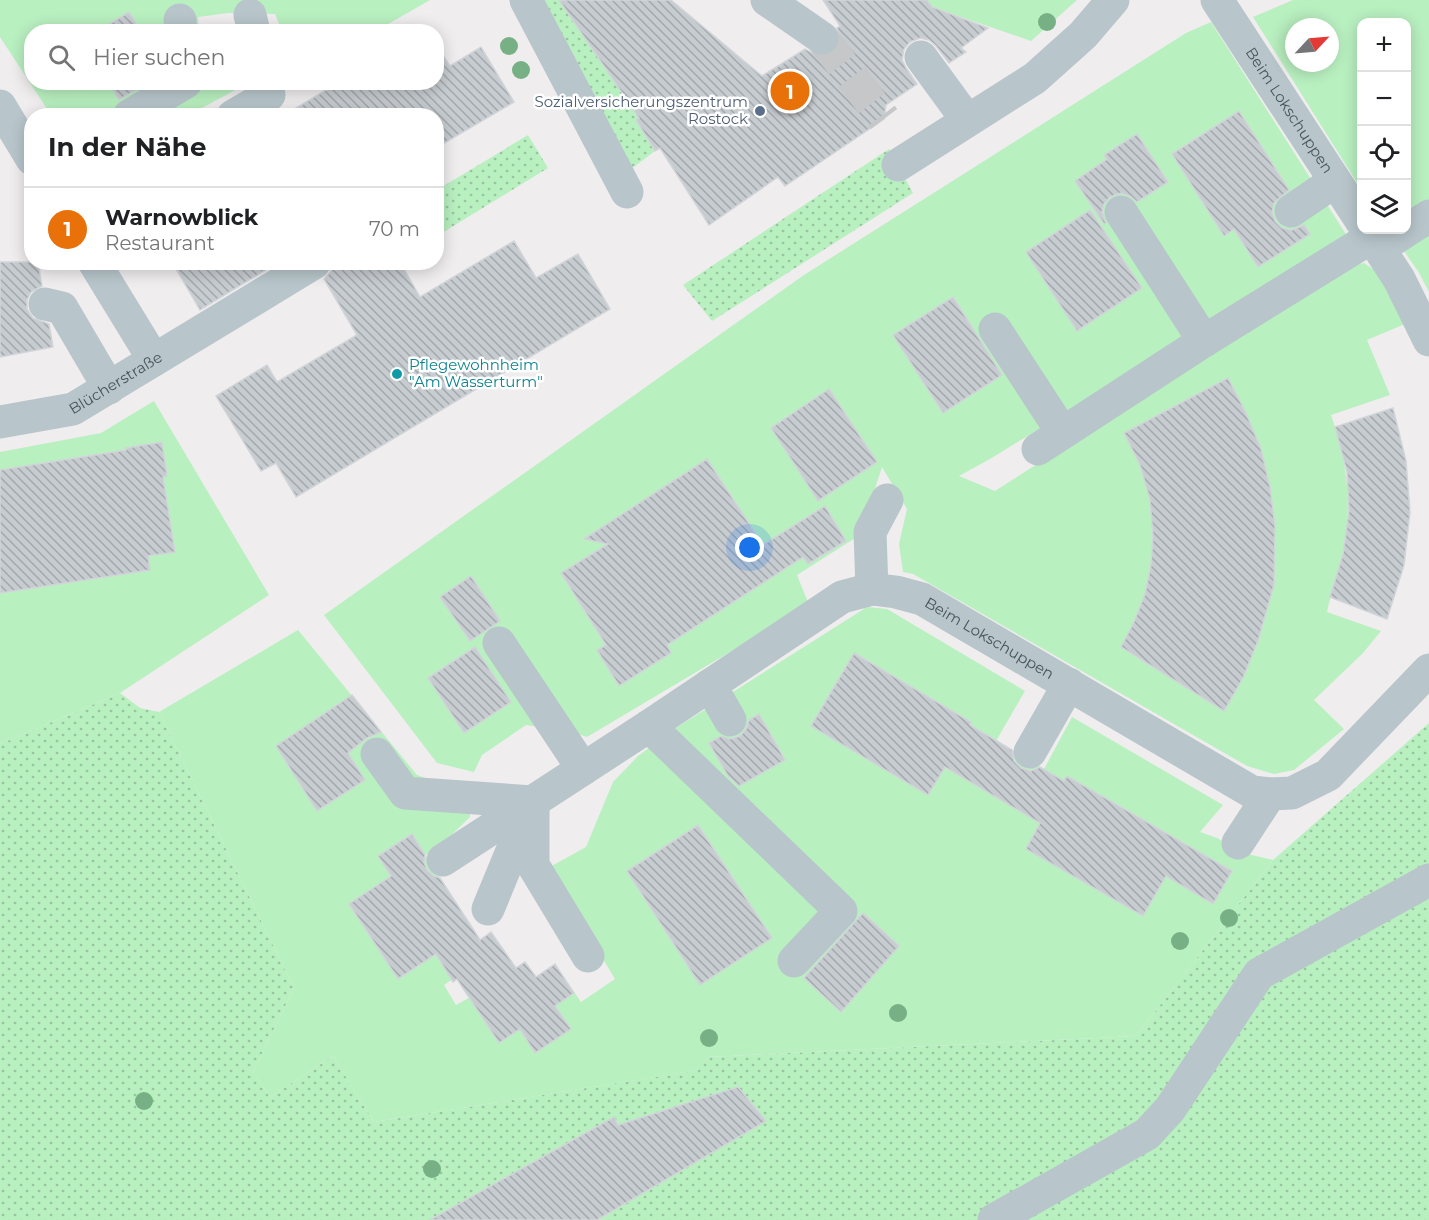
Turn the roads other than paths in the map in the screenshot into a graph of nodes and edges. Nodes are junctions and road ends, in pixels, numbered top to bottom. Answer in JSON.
{"nodes":[{"id":1,"x":526,"y":0,"type":"edge"},
{"id":2,"x":767,"y":0,"type":"edge"},
{"id":3,"x":1113,"y":0,"type":"edge"},
{"id":4,"x":1217,"y":0,"type":"edge"},
{"id":5,"x":822,"y":38,"type":"tunnel mouth"},
{"id":6,"x":921,"y":57,"type":"dead end"},
{"id":7,"x":173,"y":90,"type":"edge"},
{"id":8,"x":268,"y":90,"type":"edge"},
{"id":9,"x":0,"y":106,"type":"edge"},
{"id":10,"x":142,"y":108,"type":"edge"},
{"id":11,"x":247,"y":108,"type":"edge"},
{"id":12,"x":967,"y":120,"type":"junction"},
{"id":13,"x":24,"y":146,"type":"edge"},
{"id":14,"x":898,"y":165,"type":"dead end"},
{"id":15,"x":1335,"y":181,"type":"junction"},
{"id":16,"x":627,"y":192,"type":"dead end"},
{"id":17,"x":1291,"y":211,"type":"dead end"},
{"id":18,"x":1121,"y":212,"type":"dead end"},
{"id":19,"x":1357,"y":214,"type":"edge"},
{"id":20,"x":1429,"y":216,"type":"edge"},
{"id":21,"x":1411,"y":221,"type":"edge"},
{"id":22,"x":1370,"y":234,"type":"edge"},
{"id":23,"x":99,"y":270,"type":"edge"},
{"id":24,"x":302,"y":270,"type":"edge"},
{"id":25,"x":45,"y":304,"type":"dead end"},
{"id":26,"x":995,"y":329,"type":"dead end"},
{"id":27,"x":1429,"y":340,"type":"edge"},
{"id":28,"x":1204,"y":341,"type":"junction"},
{"id":29,"x":154,"y":360,"type":"junction"},
{"id":30,"x":109,"y":388,"type":"junction"},
{"id":31,"x":0,"y":422,"type":"edge"},
{"id":32,"x":887,"y":500,"type":"dead end"},
{"id":33,"x":872,"y":589,"type":"junction"},
{"id":34,"x":499,"y":643,"type":"dead end"},
{"id":35,"x":1429,"y":670,"type":"edge"},
{"id":36,"x":1069,"y":684,"type":"junction"},
{"id":37,"x":710,"y":685,"type":"junction"},
{"id":38,"x":730,"y":720,"type":"dead end"},
{"id":39,"x":650,"y":726,"type":"junction"},
{"id":40,"x":1030,"y":752,"type":"dead end"},
{"id":41,"x":376,"y":754,"type":"dead end"},
{"id":42,"x":583,"y":769,"type":"junction"},
{"id":43,"x":1270,"y":794,"type":"junction"},
{"id":44,"x":533,"y":802,"type":"junction"},
{"id":45,"x":1238,"y":843,"type":"dead end"},
{"id":46,"x":443,"y":860,"type":"dead end"},
{"id":47,"x":1429,"y":880,"type":"edge"},
{"id":48,"x":488,"y":909,"type":"dead end"},
{"id":49,"x":588,"y":956,"type":"dead end"},
{"id":50,"x":794,"y":961,"type":"dead end"},
{"id":51,"x":994,"y":1220,"type":"edge"}],
"edges":[{"from":1,"to":16,"type":"street"},
{"from":2,"to":5,"type":"street"},
{"from":3,"to":12,"type":"street"},
{"from":4,"to":15,"type":"street","name":"Beim Lokschuppen"},
{"from":6,"to":12,"type":"street"},
{"from":7,"to":10,"type":"street"},
{"from":8,"to":11,"type":"street"},
{"from":9,"to":13,"type":"street"},
{"from":12,"to":14,"type":"street"},
{"from":15,"to":17,"type":"street"},
{"from":15,"to":19,"type":"street","name":"Beim Lokschuppen"},
{"from":18,"to":28,"type":"street"},
{"from":20,"to":21,"type":"street"},
{"from":22,"to":27,"type":"street","name":"Beim Lokschuppen"},
{"from":22,"to":28,"type":"street"},
{"from":23,"to":29,"type":"street","name":"Blücherstraße"},
{"from":24,"to":29,"type":"street"},
{"from":25,"to":30,"type":"street"},
{"from":26,"to":28,"type":"street"},
{"from":29,"to":30,"type":"street","name":"Blücherstraße"},
{"from":30,"to":31,"type":"street","name":"Blücherstraße"},
{"from":32,"to":33,"type":"street"},
{"from":33,"to":36,"type":"street","name":"Beim Lokschuppen"},
{"from":33,"to":37,"type":"street","name":"Beim Lokschuppen"},
{"from":34,"to":42,"type":"street"},
{"from":35,"to":43,"type":"street","name":"Beim Lokschuppen"},
{"from":36,"to":40,"type":"street"},
{"from":36,"to":43,"type":"street","name":"Beim Lokschuppen"},
{"from":37,"to":38,"type":"street"},
{"from":37,"to":39,"type":"street","name":"Beim Lokschuppen"},
{"from":39,"to":42,"type":"street","name":"Beim Lokschuppen"},
{"from":39,"to":50,"type":"street"},
{"from":41,"to":44,"type":"street"},
{"from":42,"to":44,"type":"street","name":"Beim Lokschuppen"},
{"from":43,"to":45,"type":"street"},
{"from":44,"to":46,"type":"street","name":"Beim Lokschuppen"},
{"from":44,"to":48,"type":"street"},
{"from":44,"to":49,"type":"street"},
{"from":47,"to":51,"type":"street"}]}
